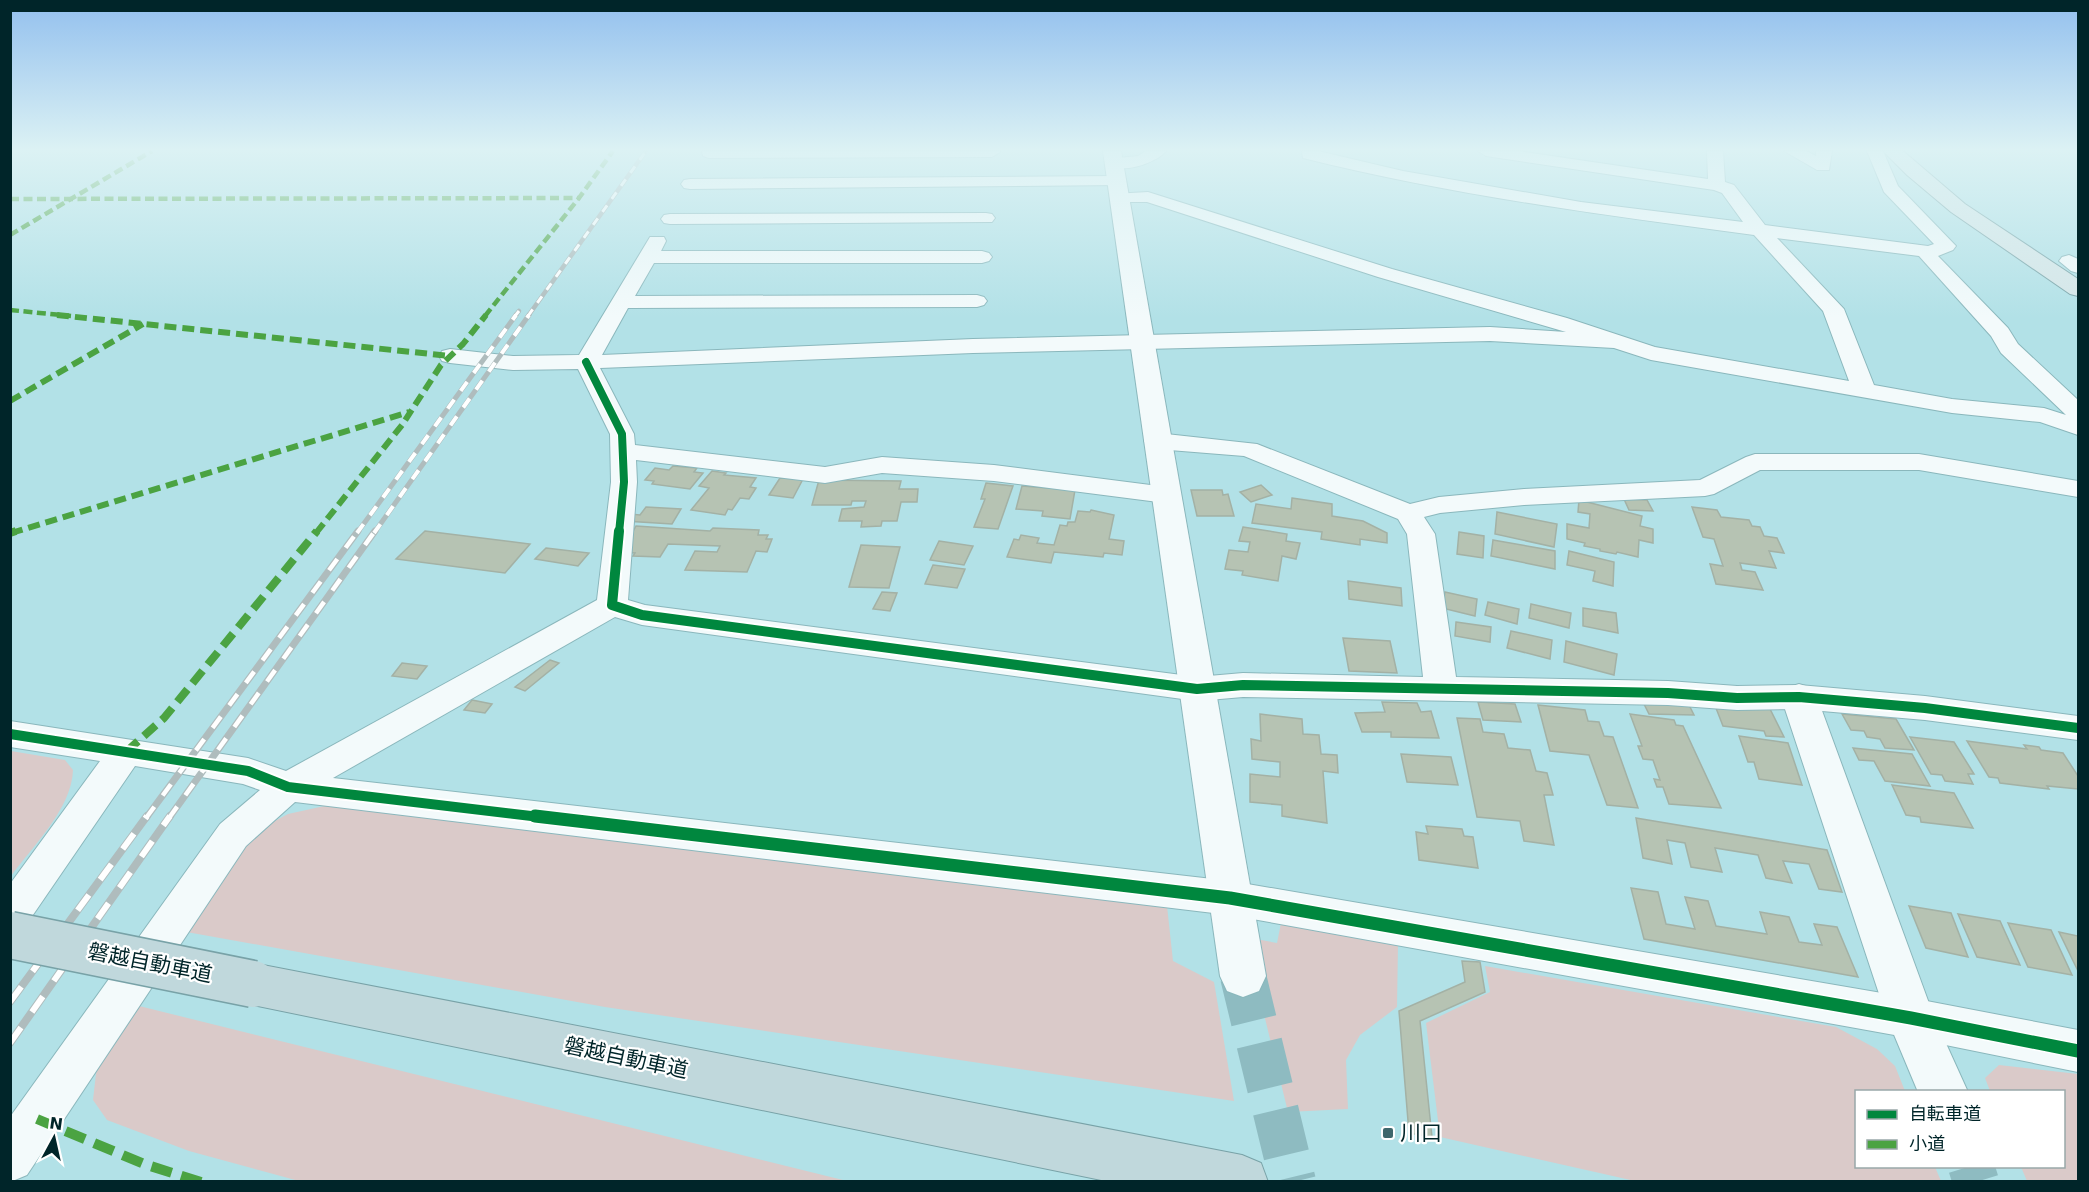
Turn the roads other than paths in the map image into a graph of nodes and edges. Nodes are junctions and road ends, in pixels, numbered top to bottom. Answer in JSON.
{"nodes":[{"id":1,"x":677,"y":207,"type":"edge"},
{"id":2,"x":987,"y":207,"type":"edge"},
{"id":3,"x":1120,"y":207,"type":"edge"},
{"id":4,"x":1175,"y":207,"type":"edge"},
{"id":5,"x":1579,"y":207,"type":"edge"},
{"id":6,"x":1741,"y":207,"type":"edge"},
{"id":7,"x":1908,"y":207,"type":"edge"},
{"id":8,"x":1958,"y":207,"type":"edge"},
{"id":9,"x":986,"y":218,"type":"junction"},
{"id":10,"x":670,"y":219,"type":"junction"},
{"id":11,"x":1760,"y":231,"type":"junction"},
{"id":12,"x":1930,"y":252,"type":"junction"},
{"id":13,"x":648,"y":257,"type":"junction"},
{"id":14,"x":982,"y":257,"type":"junction"},
{"id":15,"x":2079,"y":289,"type":"edge"},
{"id":16,"x":977,"y":301,"type":"junction"},
{"id":17,"x":621,"y":302,"type":"junction"},
{"id":18,"x":1142,"y":342,"type":"junction"},
{"id":19,"x":1613,"y":342,"type":"junction"},
{"id":20,"x":973,"y":346,"type":"junction"},
{"id":21,"x":450,"y":356,"type":"dead end"},
{"id":22,"x":586,"y":362,"type":"junction"},
{"id":23,"x":1865,"y":391,"type":"junction"},
{"id":24,"x":2079,"y":413,"type":"edge"},
{"id":25,"x":2079,"y":428,"type":"edge"},
{"id":26,"x":1157,"y":441,"type":"junction"},
{"id":27,"x":623,"y":451,"type":"junction"},
{"id":28,"x":2079,"y":489,"type":"edge"},
{"id":29,"x":1166,"y":495,"type":"junction"},
{"id":30,"x":1408,"y":513,"type":"junction"},
{"id":31,"x":612,"y":605,"type":"junction"},
{"id":32,"x":1197,"y":689,"type":"junction"},
{"id":33,"x":1441,"y":689,"type":"junction"},
{"id":34,"x":1799,"y":697,"type":"junction"},
{"id":35,"x":2079,"y":728,"type":"edge"},
{"id":36,"x":10,"y":734,"type":"edge"},
{"id":37,"x":126,"y":752,"type":"junction"},
{"id":38,"x":288,"y":787,"type":"junction"},
{"id":39,"x":1230,"y":898,"type":"junction"},
{"id":40,"x":10,"y":916,"type":"edge"},
{"id":41,"x":10,"y":935,"type":"edge"},
{"id":42,"x":1243,"y":976,"type":"tunnel mouth"},
{"id":43,"x":1911,"y":1018,"type":"junction"},
{"id":44,"x":2079,"y":1051,"type":"edge"},
{"id":45,"x":1942,"y":1090,"type":"edge"},
{"id":46,"x":10,"y":1158,"type":"edge"},
{"id":47,"x":1242,"y":1182,"type":"edge"}],
"edges":[{"from":1,"to":10,"type":"street"},
{"from":2,"to":9,"type":"street"},
{"from":3,"to":18,"type":"street"},
{"from":4,"to":19,"type":"street"},
{"from":5,"to":11,"type":"street"},
{"from":6,"to":11,"type":"street"},
{"from":7,"to":12,"type":"street"},
{"from":8,"to":15,"type":"main road"},
{"from":9,"to":10,"type":"street"},
{"from":9,"to":14,"type":"street"},
{"from":10,"to":13,"type":"street"},
{"from":11,"to":12,"type":"street"},
{"from":11,"to":23,"type":"street"},
{"from":12,"to":24,"type":"street"},
{"from":13,"to":14,"type":"street"},
{"from":13,"to":17,"type":"street"},
{"from":14,"to":16,"type":"street"},
{"from":16,"to":17,"type":"street"},
{"from":16,"to":20,"type":"street"},
{"from":17,"to":22,"type":"street"},
{"from":18,"to":19,"type":"street"},
{"from":18,"to":20,"type":"street"},
{"from":18,"to":26,"type":"street"},
{"from":19,"to":23,"type":"street"},
{"from":20,"to":22,"type":"street"},
{"from":21,"to":22,"type":"street"},
{"from":22,"to":27,"type":"street"},
{"from":23,"to":25,"type":"street"},
{"from":26,"to":29,"type":"street"},
{"from":26,"to":30,"type":"street"},
{"from":27,"to":29,"type":"street"},
{"from":27,"to":31,"type":"street"},
{"from":28,"to":30,"type":"street"},
{"from":29,"to":32,"type":"street"},
{"from":30,"to":33,"type":"street"},
{"from":31,"to":32,"type":"street"},
{"from":31,"to":38,"type":"street"},
{"from":32,"to":33,"type":"street"},
{"from":32,"to":39,"type":"street"},
{"from":33,"to":34,"type":"street"},
{"from":34,"to":35,"type":"street"},
{"from":34,"to":43,"type":"street"},
{"from":36,"to":37,"type":"street"},
{"from":37,"to":38,"type":"street"},
{"from":37,"to":40,"type":"street"},
{"from":38,"to":39,"type":"street"},
{"from":38,"to":46,"type":"street"},
{"from":39,"to":42,"type":"street"},
{"from":39,"to":43,"type":"street"},
{"from":41,"to":47,"type":"highway","name":"磐越自動車道","bridge":true},
{"from":43,"to":44,"type":"street"},
{"from":43,"to":45,"type":"street"}]}
